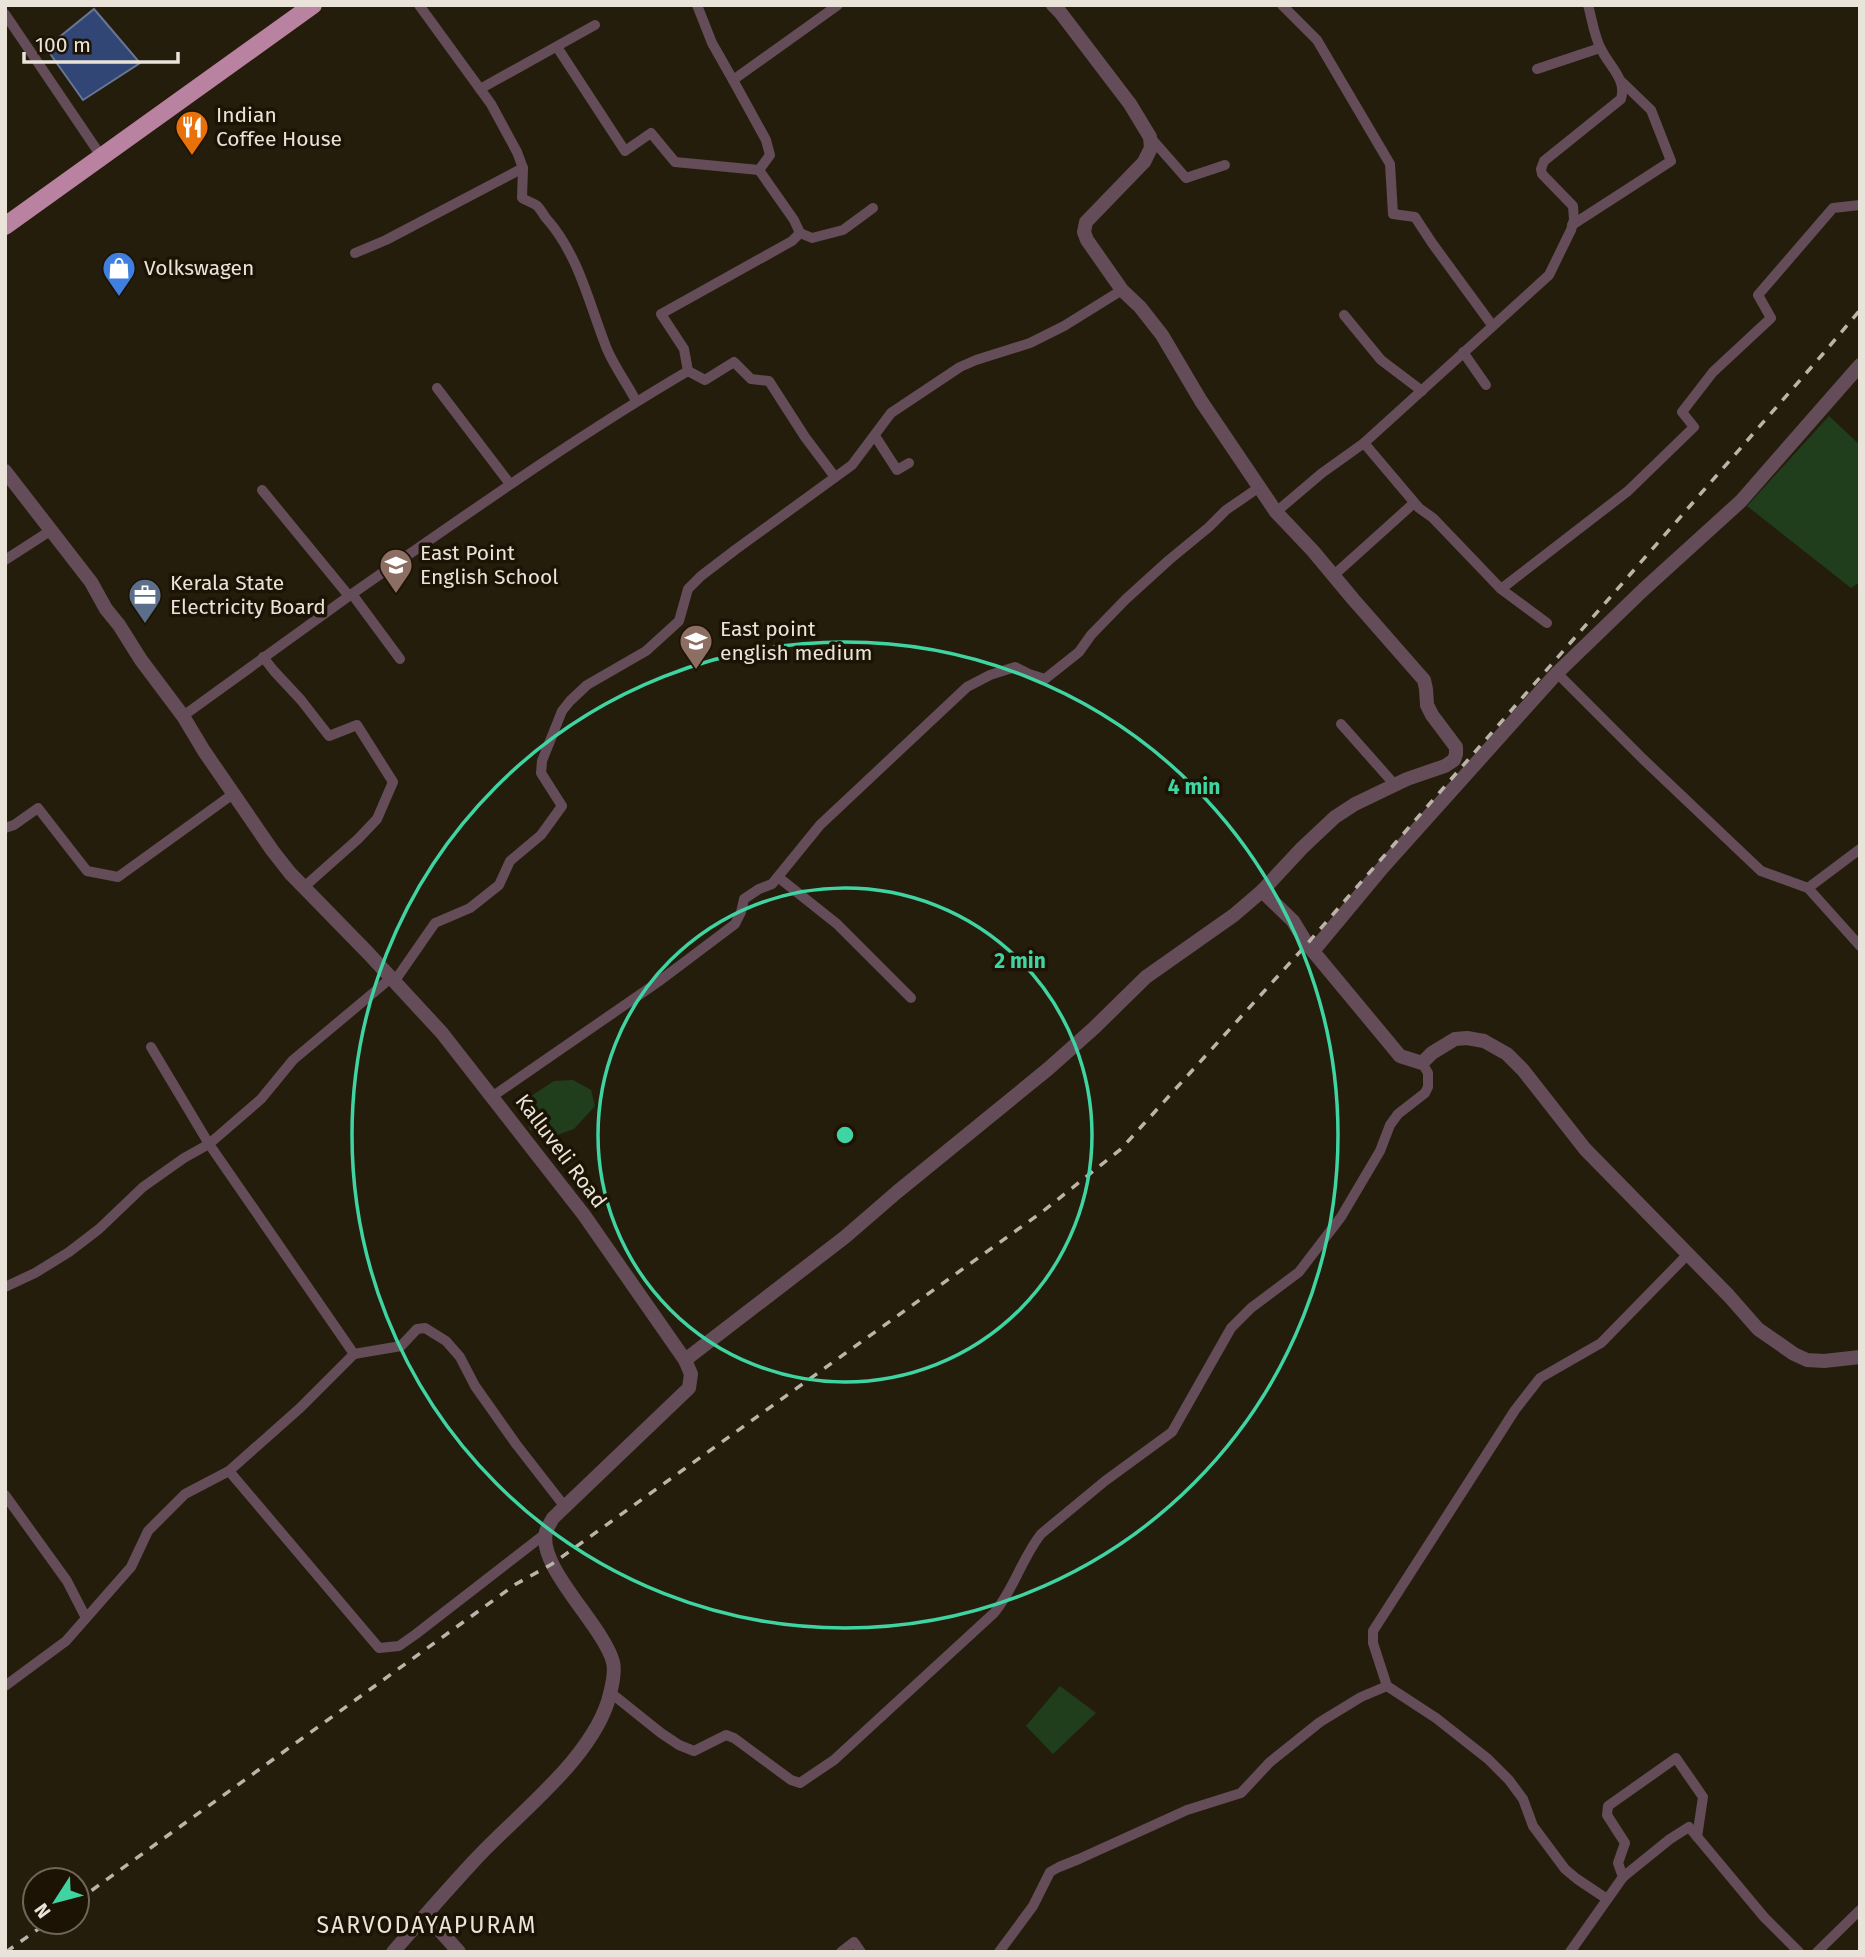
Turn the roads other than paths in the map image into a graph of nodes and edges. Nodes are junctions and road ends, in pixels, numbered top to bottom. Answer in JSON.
{"nodes":[{"id":1,"x":313,"y":5,"type":"edge"},
{"id":2,"x":419,"y":5,"type":"edge"},
{"id":3,"x":697,"y":5,"type":"edge"},
{"id":4,"x":838,"y":5,"type":"edge"},
{"id":5,"x":1053,"y":5,"type":"edge"},
{"id":6,"x":1282,"y":5,"type":"edge"},
{"id":7,"x":1588,"y":5,"type":"edge"},
{"id":8,"x":5,"y":14,"type":"edge"},
{"id":9,"x":594,"y":25,"type":"dead end"},
{"id":10,"x":557,"y":47,"type":"junction"},
{"id":11,"x":1600,"y":48,"type":"junction"},
{"id":12,"x":1538,"y":69,"type":"dead end"},
{"id":13,"x":733,"y":80,"type":"junction"},
{"id":14,"x":1622,"y":82,"type":"junction"},
{"id":15,"x":480,"y":89,"type":"junction"},
{"id":16,"x":1150,"y":137,"type":"junction"},
{"id":17,"x":101,"y":156,"type":"junction"},
{"id":18,"x":1225,"y":165,"type":"dead end"},
{"id":19,"x":523,"y":168,"type":"junction"},
{"id":20,"x":759,"y":170,"type":"junction"},
{"id":21,"x":1860,"y":205,"type":"edge"},
{"id":22,"x":873,"y":208,"type":"dead end"},
{"id":23,"x":1572,"y":225,"type":"junction"},
{"id":24,"x":5,"y":226,"type":"edge"},
{"id":25,"x":800,"y":233,"type":"junction"},
{"id":26,"x":355,"y":253,"type":"dead end"},
{"id":27,"x":1122,"y":290,"type":"junction"},
{"id":28,"x":1344,"y":315,"type":"dead end"},
{"id":29,"x":1492,"y":325,"type":"junction"},
{"id":30,"x":1463,"y":352,"type":"junction"},
{"id":31,"x":1860,"y":365,"type":"edge"},
{"id":32,"x":688,"y":370,"type":"junction"},
{"id":33,"x":1486,"y":385,"type":"dead end"},
{"id":34,"x":437,"y":388,"type":"dead end"},
{"id":35,"x":1422,"y":391,"type":"junction"},
{"id":36,"x":636,"y":401,"type":"junction"},
{"id":37,"x":875,"y":436,"type":"junction"},
{"id":38,"x":1364,"y":443,"type":"junction"},
{"id":39,"x":909,"y":463,"type":"dead end"},
{"id":40,"x":5,"y":471,"type":"edge"},
{"id":41,"x":835,"y":477,"type":"junction"},
{"id":42,"x":510,"y":484,"type":"junction"},
{"id":43,"x":1258,"y":488,"type":"junction"},
{"id":44,"x":262,"y":490,"type":"dead end"},
{"id":45,"x":1414,"y":503,"type":"junction"},
{"id":46,"x":1276,"y":512,"type":"junction"},
{"id":47,"x":50,"y":530,"type":"junction"},
{"id":48,"x":5,"y":560,"type":"edge"},
{"id":49,"x":1334,"y":575,"type":"junction"},
{"id":50,"x":1502,"y":589,"type":"junction"},
{"id":51,"x":350,"y":595,"type":"junction"},
{"id":52,"x":1547,"y":623,"type":"dead end"},
{"id":53,"x":263,"y":657,"type":"junction"},
{"id":54,"x":400,"y":659,"type":"dead end"},
{"id":55,"x":1558,"y":673,"type":"junction"},
{"id":56,"x":183,"y":716,"type":"junction"},
{"id":57,"x":1341,"y":724,"type":"dead end"},
{"id":58,"x":1395,"y":785,"type":"junction"},
{"id":59,"x":233,"y":794,"type":"junction"},
{"id":60,"x":5,"y":828,"type":"edge"},
{"id":61,"x":1860,"y":849,"type":"edge"},
{"id":62,"x":778,"y":877,"type":"junction"},
{"id":63,"x":304,"y":887,"type":"junction"},
{"id":64,"x":1808,"y":888,"type":"junction"},
{"id":65,"x":1262,"y":891,"type":"junction"},
{"id":66,"x":1860,"y":946,"type":"edge"},
{"id":67,"x":1314,"y":950,"type":"junction"},
{"id":68,"x":393,"y":980,"type":"junction"},
{"id":69,"x":911,"y":998,"type":"dead end"},
{"id":70,"x":151,"y":1047,"type":"dead end"},
{"id":71,"x":1422,"y":1063,"type":"junction"},
{"id":72,"x":493,"y":1096,"type":"junction"},
{"id":73,"x":209,"y":1144,"type":"junction"},
{"id":74,"x":1688,"y":1254,"type":"junction"},
{"id":75,"x":5,"y":1287,"type":"edge"},
{"id":76,"x":354,"y":1354,"type":"junction"},
{"id":77,"x":1860,"y":1357,"type":"edge"},
{"id":78,"x":685,"y":1360,"type":"junction"},
{"id":79,"x":229,"y":1471,"type":"junction"},
{"id":80,"x":5,"y":1495,"type":"edge"},
{"id":81,"x":565,"y":1507,"type":"junction"},
{"id":82,"x":545,"y":1534,"type":"junction"},
{"id":83,"x":86,"y":1618,"type":"junction"},
{"id":84,"x":5,"y":1686,"type":"edge"},
{"id":85,"x":1387,"y":1686,"type":"junction"},
{"id":86,"x":611,"y":1693,"type":"junction"},
{"id":87,"x":1698,"y":1837,"type":"junction"},
{"id":88,"x":1623,"y":1877,"type":"junction"},
{"id":89,"x":1607,"y":1899,"type":"junction"},
{"id":90,"x":1860,"y":1910,"type":"edge"},
{"id":91,"x":426,"y":1915,"type":"junction"},
{"id":92,"x":393,"y":1952,"type":"edge"},
{"id":93,"x":459,"y":1952,"type":"edge"},
{"id":94,"x":841,"y":1952,"type":"edge"},
{"id":95,"x":861,"y":1952,"type":"edge"},
{"id":96,"x":999,"y":1952,"type":"edge"},
{"id":97,"x":1570,"y":1952,"type":"edge"},
{"id":98,"x":1799,"y":1952,"type":"edge"},
{"id":99,"x":1817,"y":1952,"type":"edge"}],
"edges":[{"from":1,"to":17,"type":"highway"},
{"from":2,"to":15,"type":"street"},
{"from":3,"to":13,"type":"street"},
{"from":4,"to":13,"type":"street"},
{"from":5,"to":16,"type":"street"},
{"from":6,"to":29,"type":"street"},
{"from":7,"to":11,"type":"street"},
{"from":8,"to":17,"type":"street"},
{"from":9,"to":10,"type":"street"},
{"from":10,"to":15,"type":"street"},
{"from":10,"to":20,"type":"street"},
{"from":11,"to":12,"type":"street"},
{"from":11,"to":14,"type":"street"},
{"from":13,"to":20,"type":"street"},
{"from":14,"to":23,"type":"street"},
{"from":14,"to":23,"type":"street"},
{"from":15,"to":19,"type":"street"},
{"from":16,"to":18,"type":"street"},
{"from":16,"to":27,"type":"street"},
{"from":17,"to":24,"type":"highway"},
{"from":19,"to":26,"type":"street"},
{"from":19,"to":36,"type":"street"},
{"from":20,"to":25,"type":"street"},
{"from":21,"to":50,"type":"street"},
{"from":22,"to":25,"type":"street"},
{"from":23,"to":29,"type":"street"},
{"from":25,"to":32,"type":"street"},
{"from":27,"to":37,"type":"street"},
{"from":27,"to":43,"type":"street"},
{"from":28,"to":35,"type":"street"},
{"from":29,"to":30,"type":"street"},
{"from":30,"to":33,"type":"street"},
{"from":30,"to":35,"type":"street"},
{"from":31,"to":55,"type":"street"},
{"from":32,"to":36,"type":"street"},
{"from":32,"to":41,"type":"street"},
{"from":34,"to":42,"type":"street"},
{"from":35,"to":38,"type":"street"},
{"from":36,"to":42,"type":"street"},
{"from":37,"to":39,"type":"street"},
{"from":37,"to":41,"type":"street"},
{"from":38,"to":45,"type":"street"},
{"from":38,"to":46,"type":"street"},
{"from":40,"to":47,"type":"street","name":"Kalluveli Road"},
{"from":41,"to":68,"type":"street"},
{"from":42,"to":51,"type":"street"},
{"from":43,"to":46,"type":"street"},
{"from":43,"to":62,"type":"street"},
{"from":44,"to":51,"type":"street"},
{"from":45,"to":49,"type":"street"},
{"from":45,"to":50,"type":"street"},
{"from":46,"to":49,"type":"street"},
{"from":47,"to":48,"type":"street"},
{"from":47,"to":56,"type":"street","name":"Kalluveli Road"},
{"from":49,"to":58,"type":"street"},
{"from":50,"to":52,"type":"street"},
{"from":51,"to":53,"type":"street"},
{"from":51,"to":54,"type":"street"},
{"from":53,"to":56,"type":"street"},
{"from":53,"to":63,"type":"street"},
{"from":55,"to":64,"type":"street"},
{"from":55,"to":67,"type":"street"},
{"from":56,"to":59,"type":"street","name":"Kalluveli Road"},
{"from":57,"to":58,"type":"street"},
{"from":58,"to":65,"type":"street"},
{"from":59,"to":60,"type":"street"},
{"from":59,"to":63,"type":"street","name":"Kalluveli Road"},
{"from":61,"to":64,"type":"street"},
{"from":62,"to":69,"type":"street"},
{"from":62,"to":72,"type":"street"},
{"from":63,"to":68,"type":"street","name":"Kalluveli Road"},
{"from":64,"to":66,"type":"street"},
{"from":65,"to":67,"type":"street"},
{"from":65,"to":78,"type":"street"},
{"from":67,"to":71,"type":"street"},
{"from":68,"to":72,"type":"street","name":"Kalluveli Road"},
{"from":68,"to":73,"type":"street"},
{"from":70,"to":73,"type":"street"},
{"from":71,"to":74,"type":"street"},
{"from":71,"to":86,"type":"street"},
{"from":72,"to":78,"type":"street","name":"Kalluveli Road"},
{"from":73,"to":75,"type":"street"},
{"from":73,"to":76,"type":"street"},
{"from":74,"to":77,"type":"street"},
{"from":74,"to":85,"type":"street"},
{"from":76,"to":79,"type":"street"},
{"from":76,"to":81,"type":"street"},
{"from":78,"to":81,"type":"street"},
{"from":79,"to":82,"type":"street"},
{"from":79,"to":83,"type":"street"},
{"from":80,"to":83,"type":"street"},
{"from":81,"to":82,"type":"street"},
{"from":82,"to":86,"type":"street"},
{"from":83,"to":84,"type":"street"},
{"from":85,"to":89,"type":"street"},
{"from":85,"to":96,"type":"street"},
{"from":86,"to":91,"type":"street"},
{"from":87,"to":88,"type":"street"},
{"from":87,"to":88,"type":"street"},
{"from":87,"to":98,"type":"street"},
{"from":88,"to":89,"type":"street"},
{"from":89,"to":97,"type":"street"},
{"from":90,"to":99,"type":"street"},
{"from":91,"to":92,"type":"street"},
{"from":91,"to":93,"type":"street"},
{"from":94,"to":95,"type":"street"}]}
